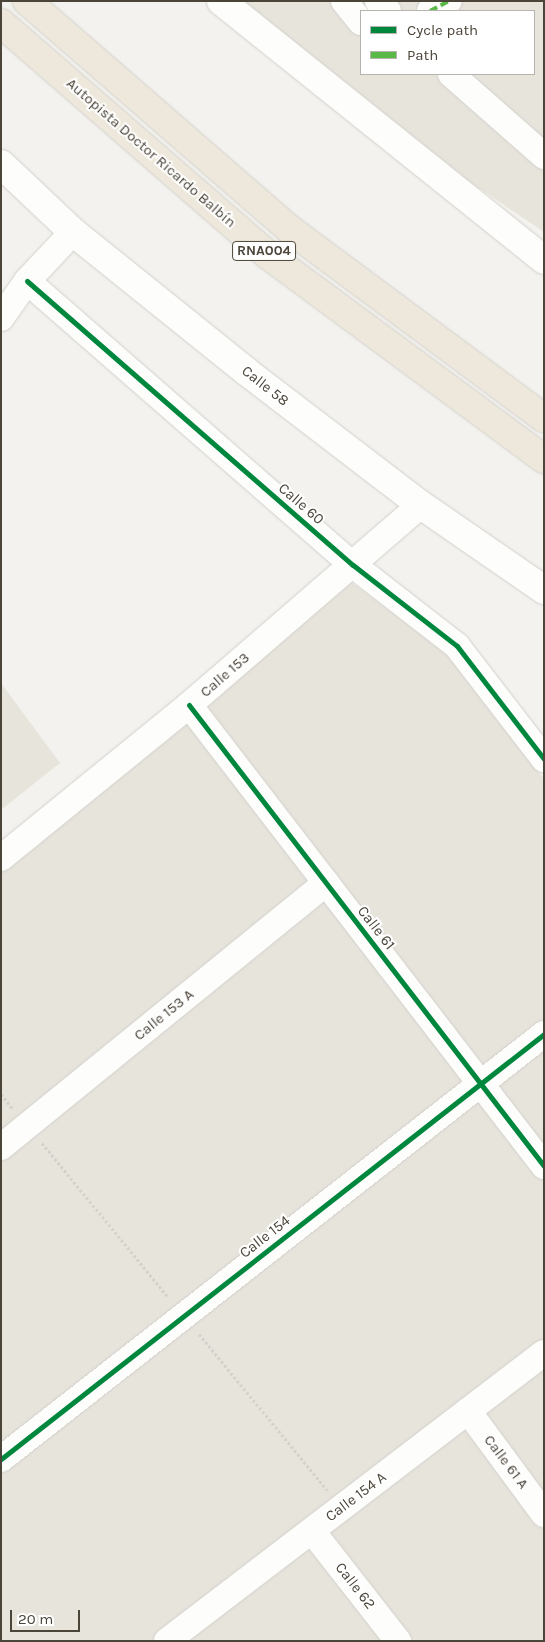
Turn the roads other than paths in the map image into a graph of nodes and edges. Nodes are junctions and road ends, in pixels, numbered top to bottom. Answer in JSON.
{"nodes":[{"id":1,"x":27,"y":1,"type":"edge"},
{"id":2,"x":221,"y":1,"type":"edge"},
{"id":3,"x":344,"y":1,"type":"edge"},
{"id":4,"x":378,"y":1,"type":"edge"},
{"id":5,"x":449,"y":1,"type":"edge"},
{"id":6,"x":387,"y":10,"type":"edge"},
{"id":7,"x":432,"y":10,"type":"edge"},
{"id":8,"x":360,"y":21,"type":"edge"},
{"id":9,"x":1,"y":23,"type":"edge"},
{"id":10,"x":433,"y":75,"type":"edge"},
{"id":11,"x":452,"y":75,"type":"edge"},
{"id":12,"x":483,"y":105,"type":"junction"},
{"id":13,"x":544,"y":156,"type":"edge"},
{"id":14,"x":1,"y":164,"type":"edge"},
{"id":15,"x":73,"y":232,"type":"junction"},
{"id":16,"x":544,"y":260,"type":"edge"},
{"id":17,"x":27,"y":281,"type":"junction"},
{"id":18,"x":1,"y":289,"type":"edge"},
{"id":19,"x":1,"y":318,"type":"edge"},
{"id":20,"x":544,"y":418,"type":"edge"},
{"id":21,"x":544,"y":458,"type":"edge"},
{"id":22,"x":421,"y":505,"type":"junction"},
{"id":23,"x":352,"y":565,"type":"junction"},
{"id":24,"x":544,"y":590,"type":"edge"},
{"id":25,"x":189,"y":705,"type":"junction"},
{"id":26,"x":544,"y":759,"type":"edge"},
{"id":27,"x":1,"y":858,"type":"edge"},
{"id":28,"x":326,"y":883,"type":"junction"},
{"id":29,"x":544,"y":1034,"type":"edge"},
{"id":30,"x":481,"y":1084,"type":"junction"},
{"id":31,"x":1,"y":1147,"type":"edge"},
{"id":32,"x":544,"y":1166,"type":"edge"},
{"id":33,"x":544,"y":1353,"type":"edge"},
{"id":34,"x":468,"y":1411,"type":"junction"},
{"id":35,"x":1,"y":1459,"type":"edge"},
{"id":36,"x":544,"y":1514,"type":"edge"},
{"id":37,"x":312,"y":1531,"type":"junction"},
{"id":38,"x":167,"y":1641,"type":"edge"},
{"id":39,"x":398,"y":1641,"type":"edge"}],
"edges":[{"from":1,"to":20,"type":"highway","number":"RNA004"},
{"from":2,"to":16,"type":"street"},
{"from":3,"to":8,"type":"street"},
{"from":4,"to":6,"type":"street"},
{"from":5,"to":7,"type":"street"},
{"from":9,"to":21,"type":"highway","name":"Autopista Doctor Ricardo Balbín","number":"RNA004"},
{"from":10,"to":12,"type":"street"},
{"from":11,"to":12,"type":"street"},
{"from":12,"to":13,"type":"street"},
{"from":14,"to":15,"type":"street","name":"Calle 58"},
{"from":15,"to":17,"type":"street"},
{"from":15,"to":22,"type":"street","name":"Calle 58"},
{"from":17,"to":18,"type":"street"},
{"from":17,"to":19,"type":"street"},
{"from":17,"to":23,"type":"street","name":"Calle 60"},
{"from":22,"to":23,"type":"street","name":"Calle 153"},
{"from":22,"to":24,"type":"street","name":"Calle 58"},
{"from":23,"to":25,"type":"street","name":"Calle 153"},
{"from":23,"to":26,"type":"street","name":"Calle 60"},
{"from":25,"to":27,"type":"street","name":"Calle 153"},
{"from":25,"to":28,"type":"street","name":"Calle 61"},
{"from":28,"to":30,"type":"street","name":"Calle 61"},
{"from":28,"to":31,"type":"street","name":"Calle 153 A"},
{"from":29,"to":30,"type":"street","name":"Calle 154"},
{"from":30,"to":32,"type":"street","name":"Calle 61"},
{"from":30,"to":35,"type":"street","name":"Calle 154"},
{"from":33,"to":34,"type":"street","name":"Calle 154 A"},
{"from":34,"to":36,"type":"street","name":"Calle 61 A"},
{"from":34,"to":37,"type":"street","name":"Calle 154 A"},
{"from":37,"to":38,"type":"street","name":"Calle 154 A"},
{"from":37,"to":39,"type":"street","name":"Calle 62"}]}
